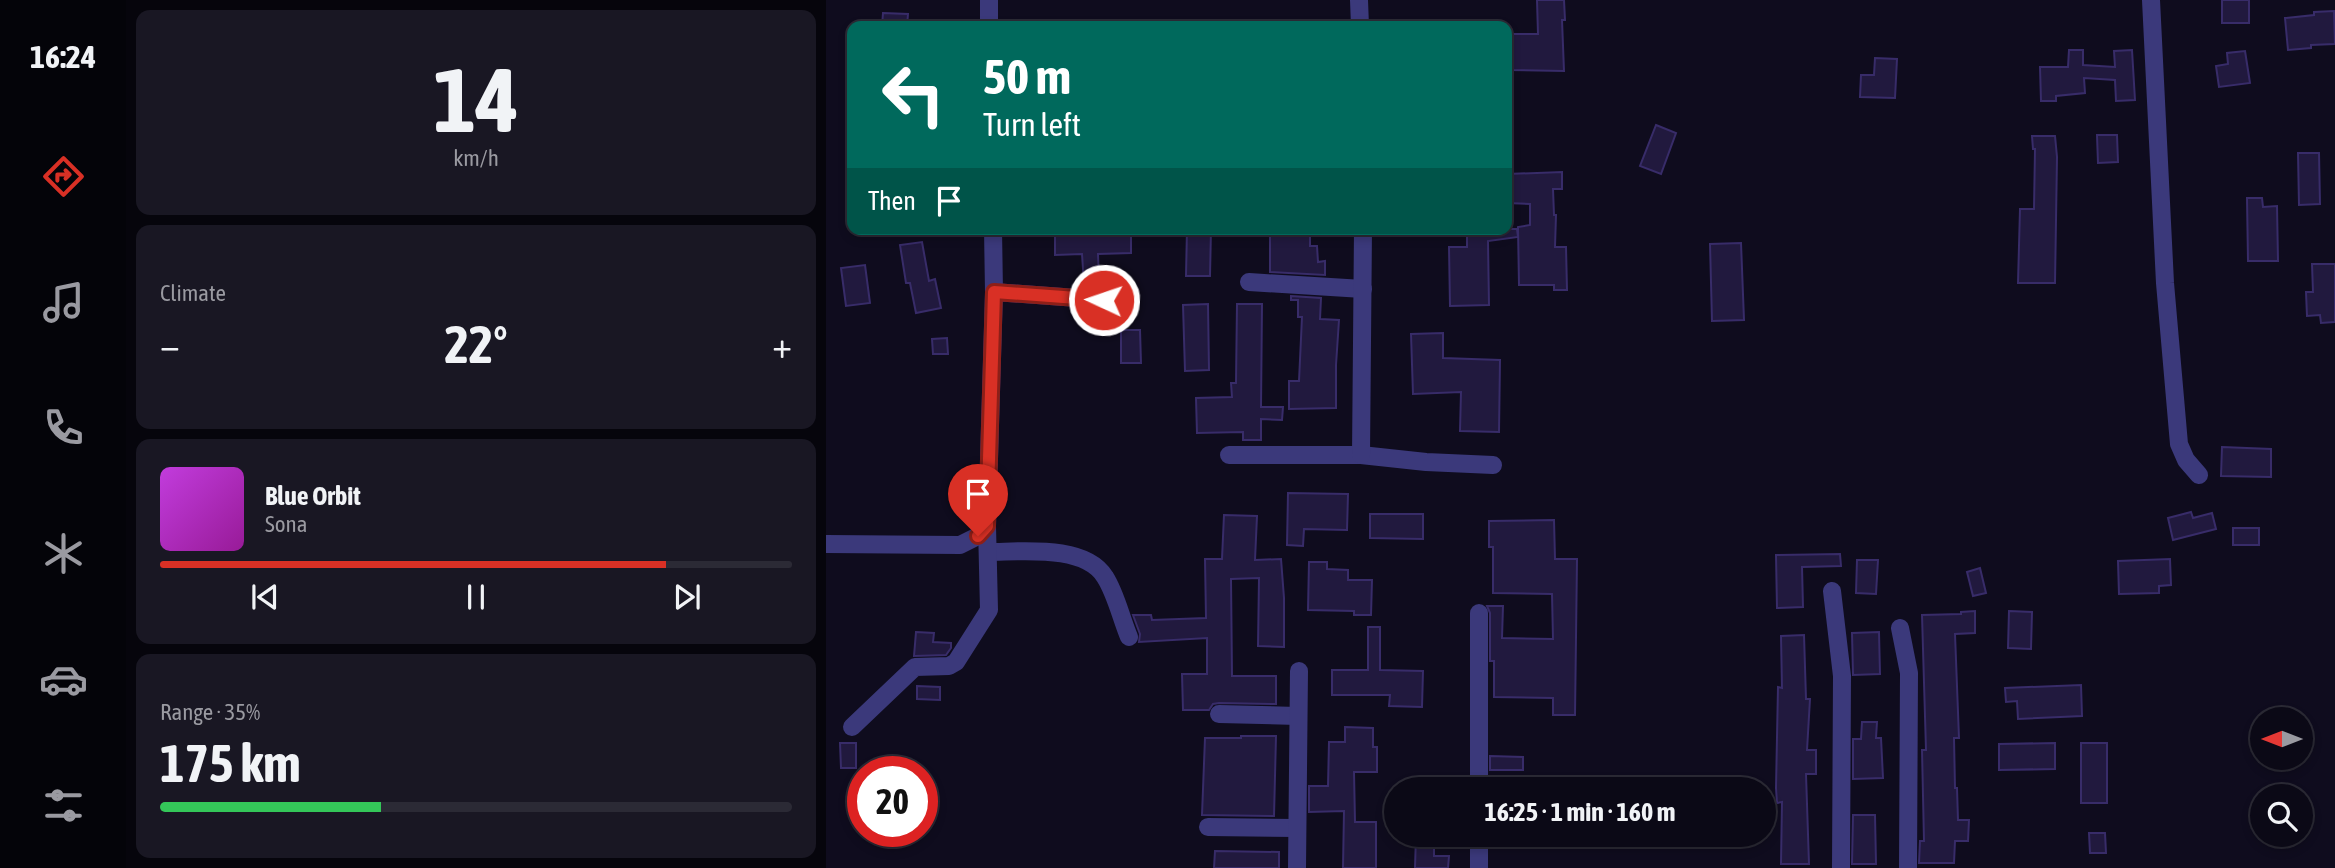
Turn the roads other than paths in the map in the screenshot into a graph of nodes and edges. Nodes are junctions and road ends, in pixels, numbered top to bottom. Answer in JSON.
{"nodes":[{"id":1,"x":989,"y":0,"type":"edge"},
{"id":2,"x":1359,"y":0,"type":"edge"},
{"id":3,"x":2151,"y":0,"type":"edge"},
{"id":4,"x":989,"y":21,"type":"edge"},
{"id":5,"x":1360,"y":21,"type":"edge"},
{"id":6,"x":993,"y":235,"type":"edge"},
{"id":7,"x":1363,"y":235,"type":"edge"},
{"id":8,"x":1249,"y":282,"type":"dead end"},
{"id":9,"x":1363,"y":289,"type":"junction"},
{"id":10,"x":994,"y":292,"type":"junction"},
{"id":11,"x":1104,"y":300,"type":"dead end"},
{"id":12,"x":1229,"y":455,"type":"dead end"},
{"id":13,"x":1361,"y":455,"type":"junction"},
{"id":14,"x":1493,"y":466,"type":"dead end"},
{"id":15,"x":2199,"y":475,"type":"dead end"},
{"id":16,"x":987,"y":526,"type":"junction"},
{"id":17,"x":826,"y":544,"type":"edge"},
{"id":18,"x":988,"y":552,"type":"junction"},
{"id":19,"x":1832,"y":591,"type":"dead end"},
{"id":20,"x":1479,"y":613,"type":"dead end"},
{"id":21,"x":1900,"y":628,"type":"dead end"},
{"id":22,"x":1129,"y":637,"type":"dead end"},
{"id":23,"x":1299,"y":671,"type":"dead end"},
{"id":24,"x":1219,"y":714,"type":"dead end"},
{"id":25,"x":1298,"y":716,"type":"junction"},
{"id":26,"x":852,"y":727,"type":"dead end"},
{"id":27,"x":1479,"y":777,"type":"edge"},
{"id":28,"x":1208,"y":827,"type":"dead end"},
{"id":29,"x":1296,"y":828,"type":"junction"},
{"id":30,"x":1479,"y":847,"type":"edge"},
{"id":31,"x":1297,"y":868,"type":"edge"},
{"id":32,"x":1479,"y":868,"type":"edge"},
{"id":33,"x":1841,"y":868,"type":"edge"},
{"id":34,"x":1908,"y":868,"type":"edge"}],
"edges":[{"from":1,"to":4,"type":"street"},
{"from":2,"to":5,"type":"street"},
{"from":3,"to":15,"type":"street"},
{"from":6,"to":10,"type":"street"},
{"from":7,"to":9,"type":"street"},
{"from":8,"to":9,"type":"street"},
{"from":9,"to":13,"type":"street"},
{"from":10,"to":11,"type":"street"},
{"from":10,"to":16,"type":"street"},
{"from":12,"to":13,"type":"street"},
{"from":13,"to":14,"type":"street"},
{"from":16,"to":17,"type":"street"},
{"from":16,"to":18,"type":"street"},
{"from":18,"to":22,"type":"street"},
{"from":18,"to":26,"type":"street"},
{"from":19,"to":33,"type":"street"},
{"from":20,"to":27,"type":"street"},
{"from":21,"to":34,"type":"street"},
{"from":23,"to":25,"type":"street"},
{"from":24,"to":25,"type":"street"},
{"from":25,"to":29,"type":"street"},
{"from":28,"to":29,"type":"street"},
{"from":29,"to":31,"type":"street"},
{"from":30,"to":32,"type":"street"}]}
